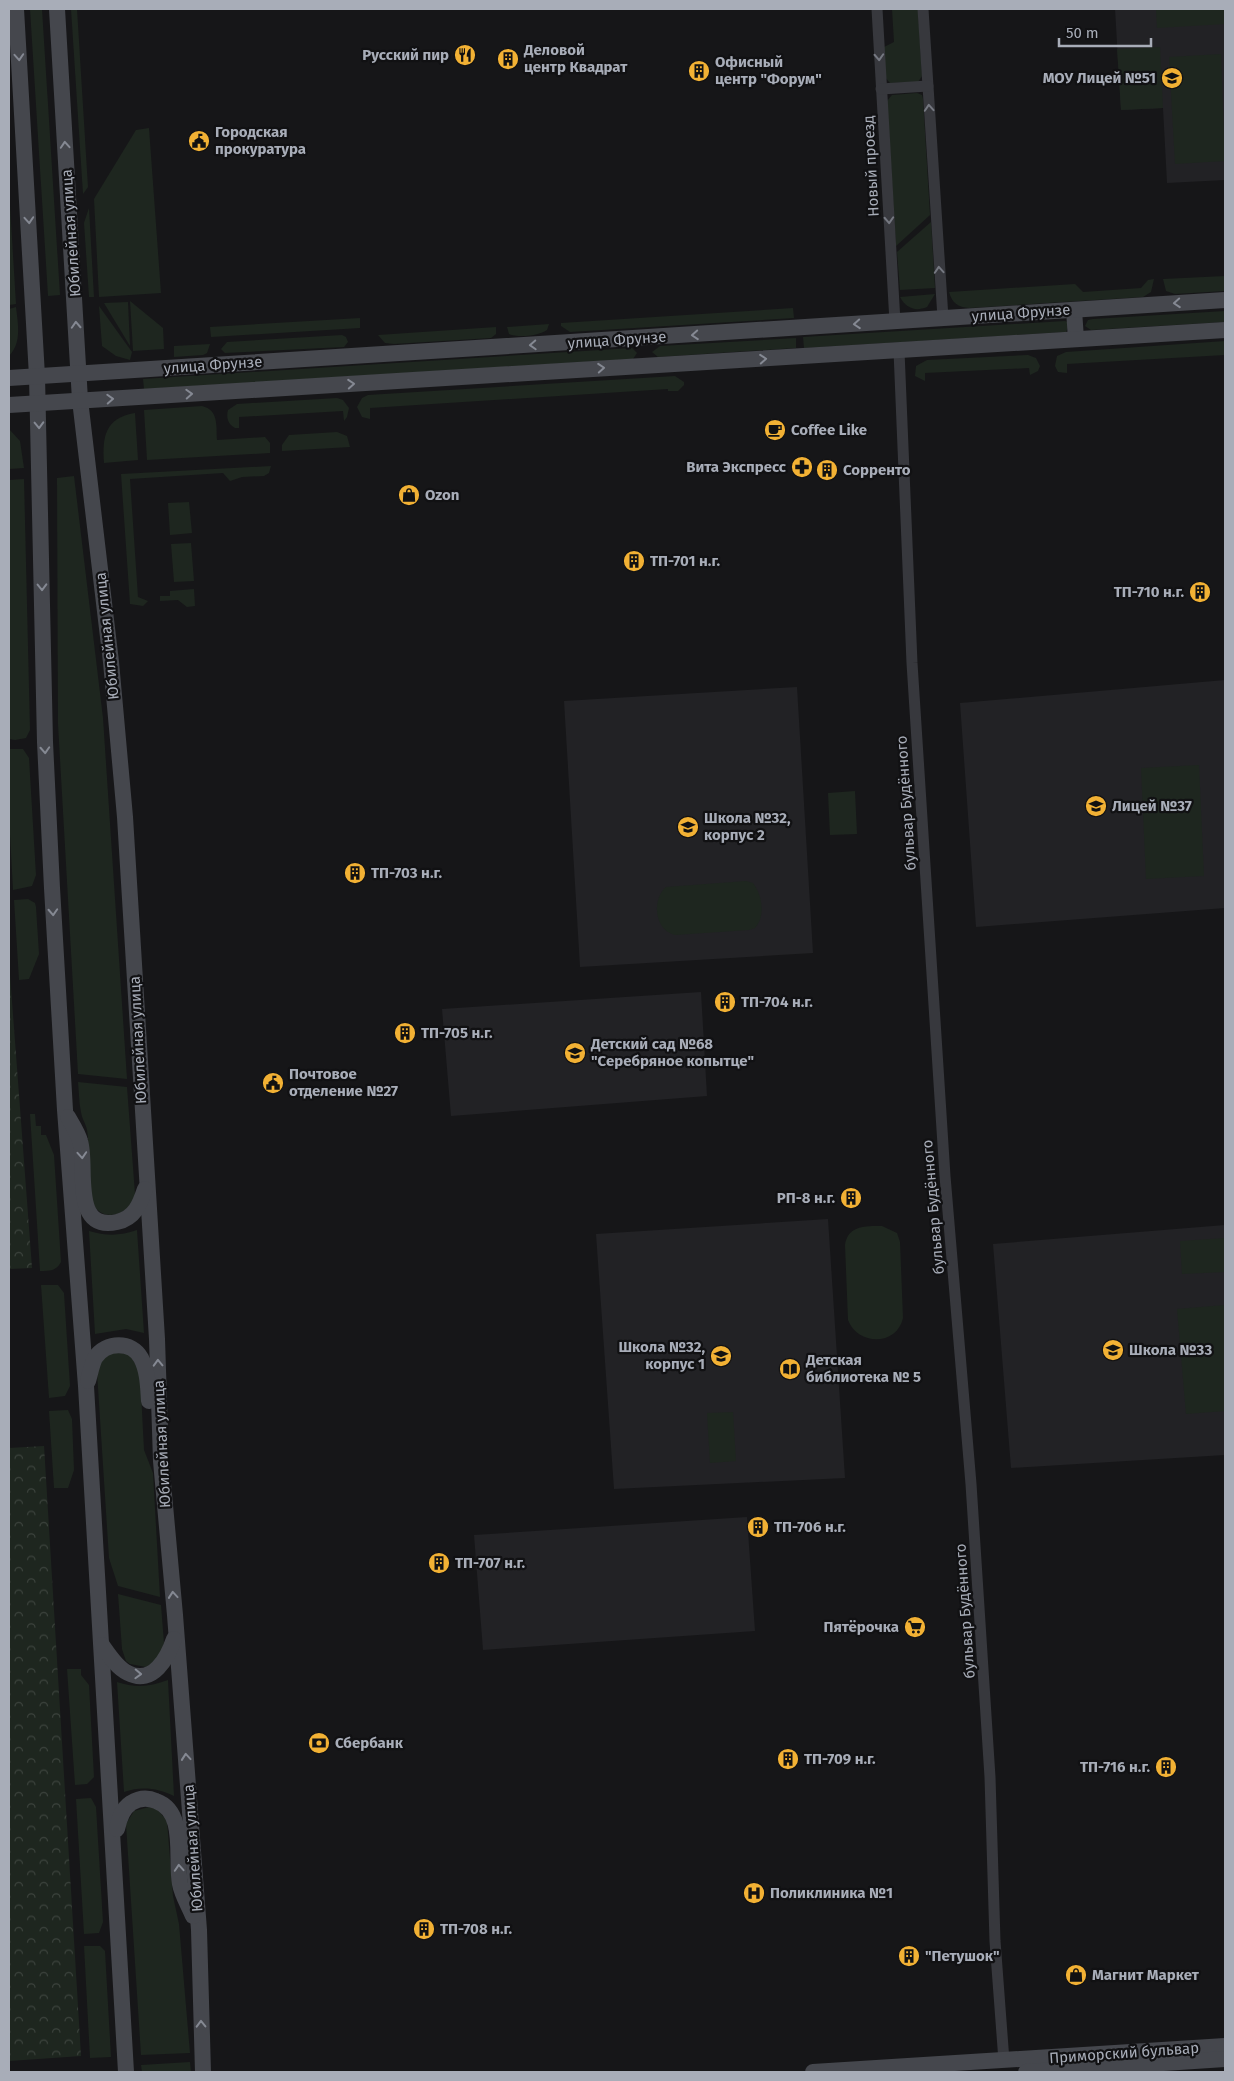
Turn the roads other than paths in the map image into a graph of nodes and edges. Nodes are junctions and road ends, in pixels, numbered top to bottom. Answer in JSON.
{"nodes":[{"id":1,"x":16,"y":9,"type":"edge"},
{"id":2,"x":57,"y":9,"type":"edge"},
{"id":3,"x":877,"y":9,"type":"edge"},
{"id":4,"x":923,"y":9,"type":"edge"},
{"id":5,"x":928,"y":86,"type":"junction"},
{"id":6,"x":881,"y":89,"type":"junction"},
{"id":7,"x":1225,"y":300,"type":"edge"},
{"id":8,"x":1074,"y":310,"type":"junction"},
{"id":9,"x":943,"y":318,"type":"junction"},
{"id":10,"x":895,"y":322,"type":"junction"},
{"id":11,"x":1225,"y":330,"type":"edge"},
{"id":12,"x":646,"y":338,"type":"junction"},
{"id":13,"x":1076,"y":339,"type":"junction"},
{"id":14,"x":898,"y":351,"type":"junction"},
{"id":15,"x":647,"y":366,"type":"junction"},
{"id":16,"x":79,"y":373,"type":"junction"},
{"id":17,"x":37,"y":376,"type":"junction"},
{"id":18,"x":9,"y":378,"type":"edge"},
{"id":19,"x":80,"y":400,"type":"junction"},
{"id":20,"x":38,"y":404,"type":"junction"},
{"id":21,"x":9,"y":405,"type":"edge"},
{"id":22,"x":65,"y":1110,"type":"junction"},
{"id":23,"x":147,"y":1184,"type":"junction"},
{"id":24,"x":86,"y":1386,"type":"junction"},
{"id":25,"x":161,"y":1461,"type":"junction"},
{"id":26,"x":176,"y":1631,"type":"junction"},
{"id":27,"x":102,"y":1645,"type":"junction"},
{"id":28,"x":114,"y":1847,"type":"junction"},
{"id":29,"x":199,"y":1930,"type":"junction"},
{"id":30,"x":1225,"y":2046,"type":"edge"},
{"id":31,"x":1225,"y":2059,"type":"edge"},
{"id":32,"x":1004,"y":2061,"type":"junction"},
{"id":33,"x":126,"y":2072,"type":"edge"},
{"id":34,"x":203,"y":2072,"type":"edge"},
{"id":35,"x":813,"y":2072,"type":"edge"},
{"id":36,"x":1026,"y":2072,"type":"edge"}],
"edges":[{"from":1,"to":17,"type":"main road","one_way":true},
{"from":16,"to":2,"type":"main road","name":"Юбилейная улица","one_way":true},
{"from":3,"to":6,"type":"street","name":"Новый проезд","one_way":true},
{"from":4,"to":5,"type":"street"},
{"from":5,"to":6,"type":"street"},
{"from":9,"to":5,"type":"street","one_way":true},
{"from":6,"to":10,"type":"street","name":"Новый проезд","one_way":true},
{"from":7,"to":8,"type":"main road","name":"улица Фрунзе","one_way":true},
{"from":8,"to":9,"type":"main road","name":"улица Фрунзе"},
{"from":8,"to":13,"type":"main road"},
{"from":9,"to":10,"type":"main road","name":"улица Фрунзе"},
{"from":10,"to":12,"type":"main road","name":"улица Фрунзе","one_way":true},
{"from":11,"to":13,"type":"main road","name":"улица Фрунзе"},
{"from":12,"to":15,"type":"main road"},
{"from":12,"to":16,"type":"main road","name":"улица Фрунзе","one_way":true},
{"from":13,"to":14,"type":"main road","name":"улица Фрунзе"},
{"from":15,"to":14,"type":"main road","name":"улица Фрунзе","one_way":true},
{"from":14,"to":32,"type":"street","name":"бульвар Будённого"},
{"from":19,"to":15,"type":"main road","name":"улица Фрунзе","one_way":true},
{"from":16,"to":17,"type":"main road","name":"улица Фрунзе"},
{"from":16,"to":19,"type":"main road","name":"Юбилейная улица"},
{"from":17,"to":18,"type":"main road","name":"улица Фрунзе"},
{"from":17,"to":20,"type":"main road"},
{"from":19,"to":20,"type":"main road","name":"улица Фрунзе"},
{"from":19,"to":23,"type":"main road","name":"Юбилейная улица"},
{"from":20,"to":21,"type":"main road","name":"улица Фрунзе"},
{"from":20,"to":22,"type":"main road","one_way":true},
{"from":22,"to":23,"type":"main road","one_way":true},
{"from":22,"to":24,"type":"main road"},
{"from":25,"to":23,"type":"main road","name":"Юбилейная улица","one_way":true},
{"from":24,"to":25,"type":"main road"},
{"from":24,"to":27,"type":"main road"},
{"from":26,"to":25,"type":"main road","name":"Юбилейная улица","one_way":true},
{"from":27,"to":26,"type":"main road","one_way":true},
{"from":29,"to":26,"type":"main road","name":"Юбилейная улица","one_way":true},
{"from":27,"to":28,"type":"main road"},
{"from":29,"to":28,"type":"main road","one_way":true},
{"from":28,"to":33,"type":"main road"},
{"from":34,"to":29,"type":"main road","name":"Юбилейная улица","one_way":true},
{"from":30,"to":32,"type":"main road","name":"Приморский бульвар"},
{"from":31,"to":36,"type":"main road"},
{"from":32,"to":35,"type":"main road","name":"Приморский бульвар"}]}
